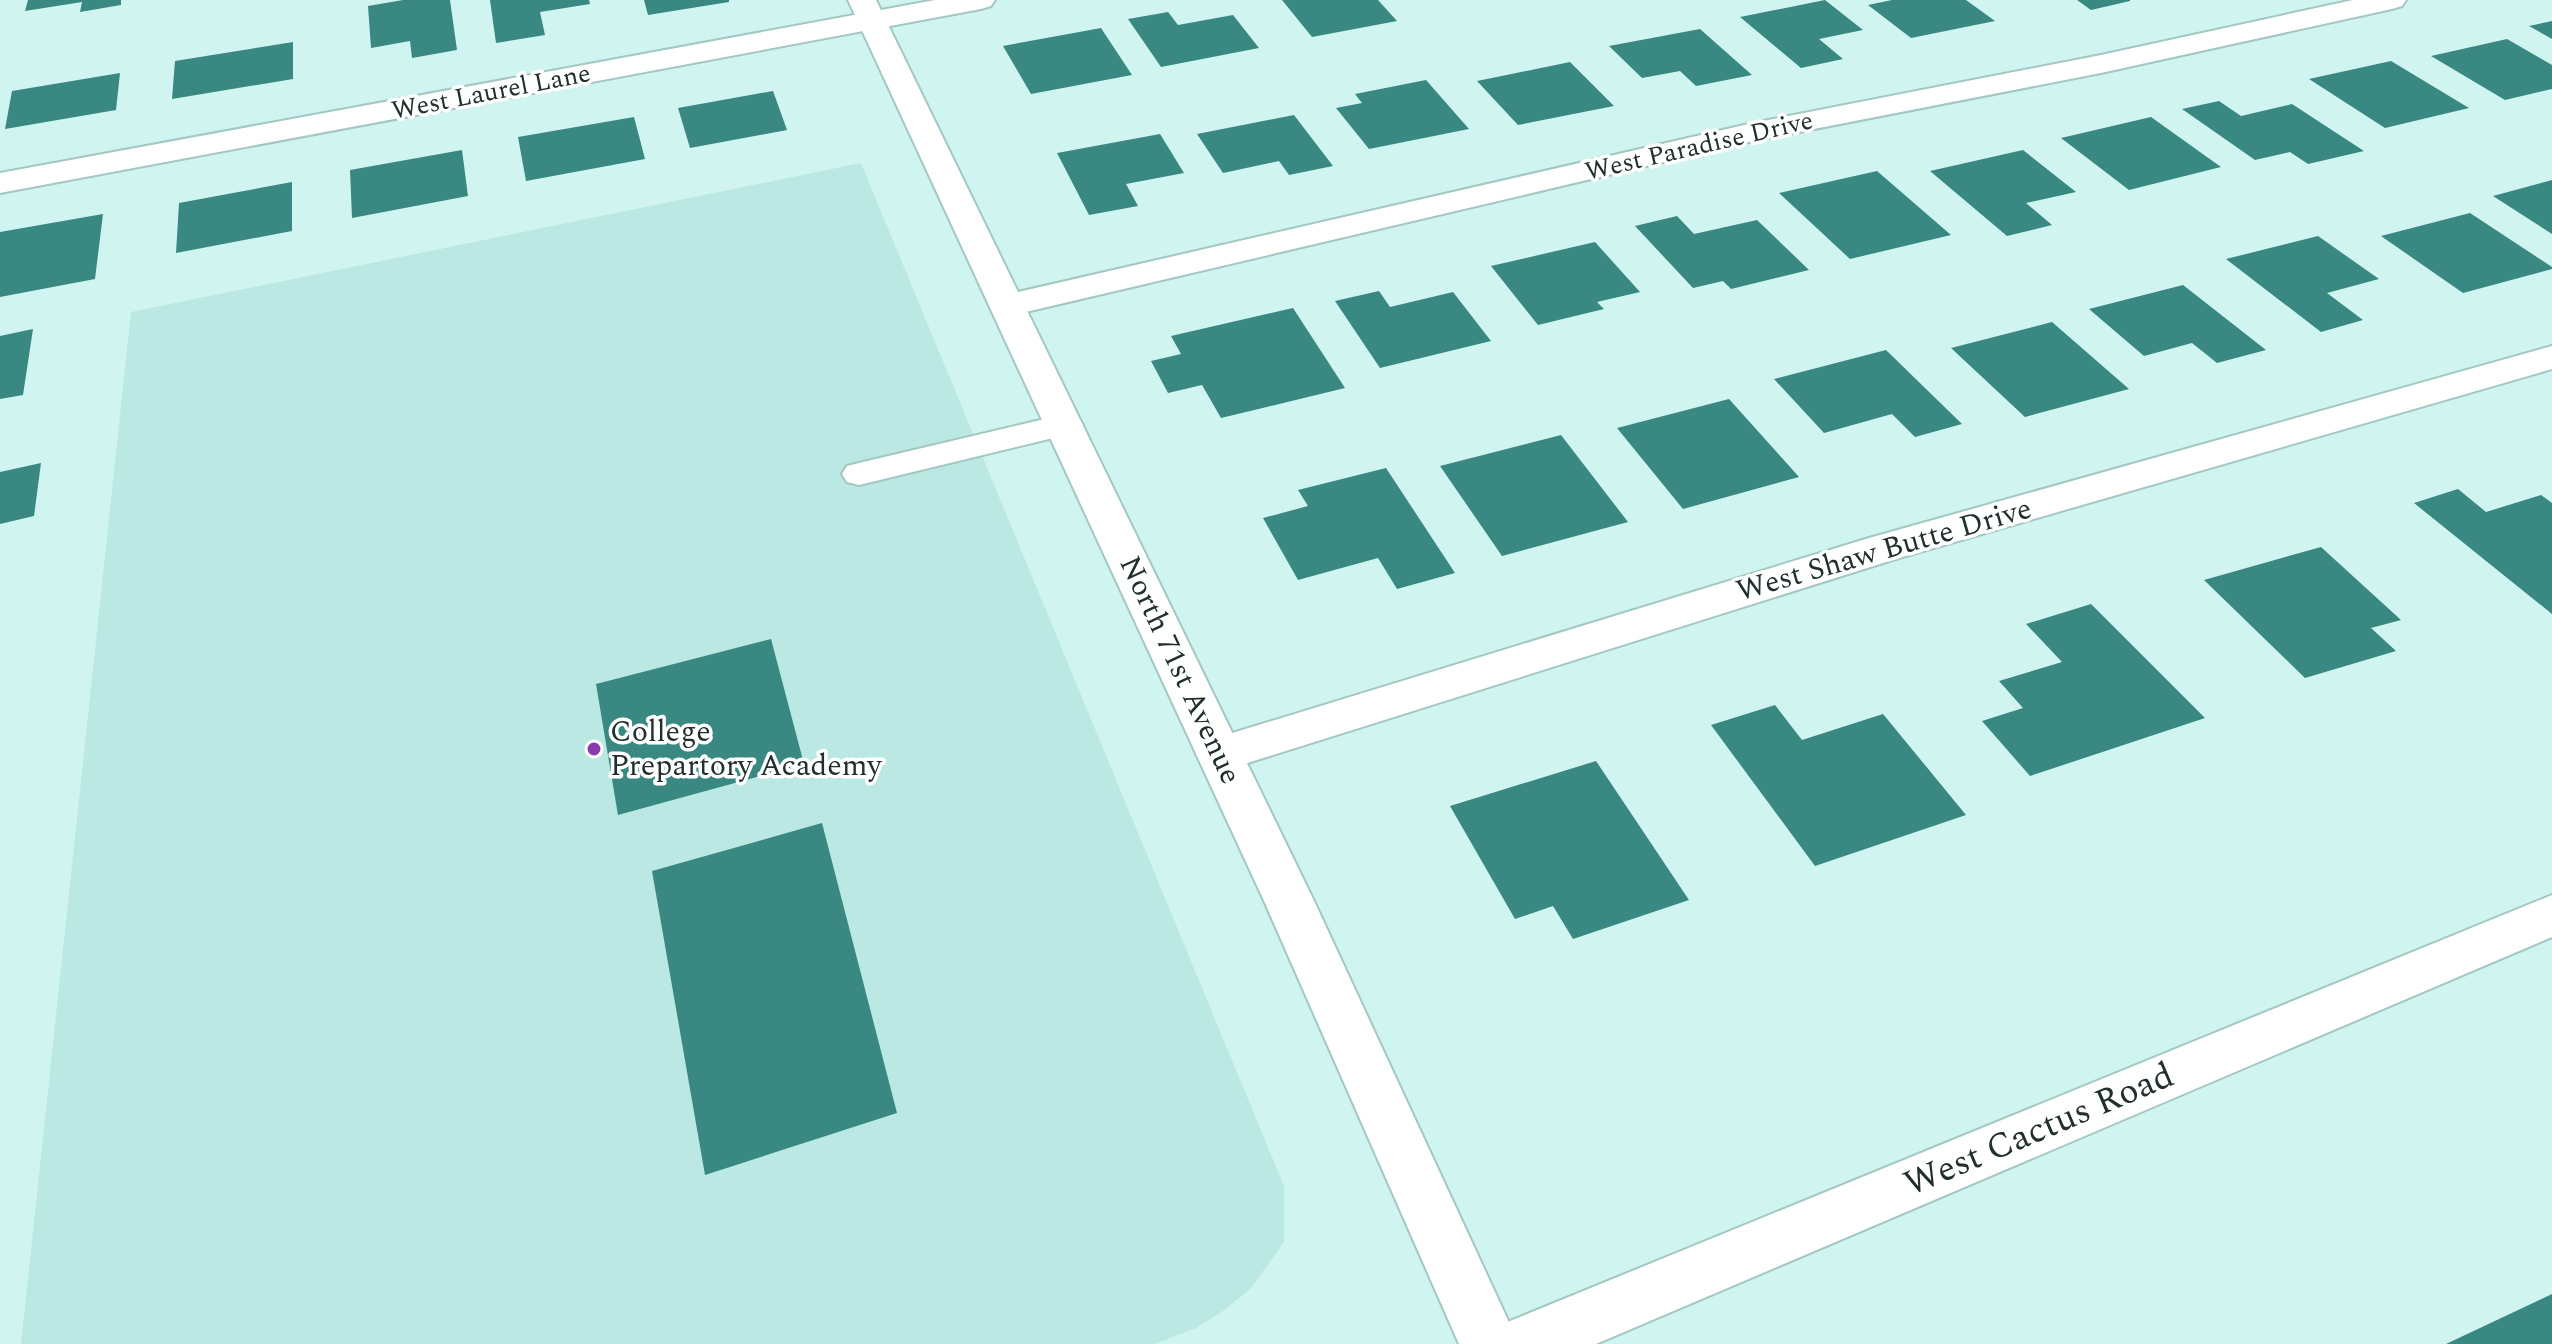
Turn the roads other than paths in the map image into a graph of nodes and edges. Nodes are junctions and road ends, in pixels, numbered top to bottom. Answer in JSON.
{"nodes":[{"id":1,"x":981,"y":0,"type":"edge"},
{"id":2,"x":2392,"y":0,"type":"edge"},
{"id":3,"x":867,"y":10,"type":"edge"},
{"id":4,"x":0,"y":183,"type":"edge"},
{"id":5,"x":1009,"y":305,"type":"junction"},
{"id":6,"x":2552,"y":357,"type":"edge"},
{"id":7,"x":1066,"y":425,"type":"junction"},
{"id":8,"x":859,"y":474,"type":"dead end"},
{"id":9,"x":1219,"y":754,"type":"junction"},
{"id":10,"x":2552,"y":915,"type":"edge"},
{"id":11,"x":1489,"y":1344,"type":"edge"},
{"id":12,"x":1526,"y":1344,"type":"edge"}],
"edges":[{"from":1,"to":3,"type":"street","name":"West Laurel Lane"},
{"from":2,"to":5,"type":"street","name":"West Paradise Drive"},
{"from":3,"to":4,"type":"street","name":"West Laurel Lane"},
{"from":3,"to":5,"type":"street","name":"North 71st Avenue"},
{"from":5,"to":7,"type":"street","name":"North 71st Avenue"},
{"from":6,"to":9,"type":"street","name":"West Shaw Butte Drive"},
{"from":7,"to":8,"type":"lane"},
{"from":7,"to":9,"type":"street","name":"North 71st Avenue"},
{"from":9,"to":11,"type":"street","name":"North 71st Avenue"},
{"from":10,"to":12,"type":"street","name":"West Cactus Road"}]}
